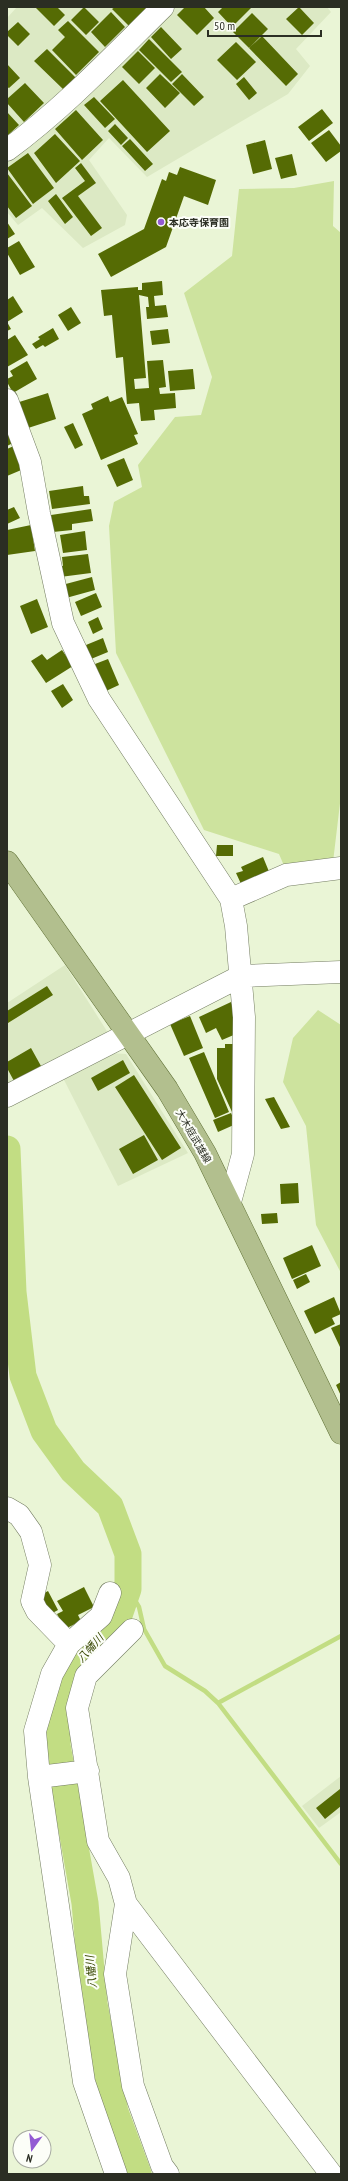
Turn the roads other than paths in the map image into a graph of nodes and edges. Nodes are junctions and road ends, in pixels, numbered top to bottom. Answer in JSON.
{"nodes":[{"id":1,"x":164,"y":7,"type":"edge"},
{"id":2,"x":7,"y":150,"type":"edge"},
{"id":3,"x":7,"y":400,"type":"edge"},
{"id":4,"x":7,"y":862,"type":"edge"},
{"id":5,"x":341,"y":868,"type":"edge"},
{"id":6,"x":231,"y":899,"type":"junction"},
{"id":7,"x":341,"y":972,"type":"edge"},
{"id":8,"x":241,"y":976,"type":"junction"},
{"id":9,"x":128,"y":1035,"type":"junction"},
{"id":10,"x":9,"y":1095,"type":"edge"},
{"id":11,"x":230,"y":1202,"type":"junction"},
{"id":12,"x":341,"y":1433,"type":"edge"},
{"id":13,"x":7,"y":1508,"type":"edge"},
{"id":14,"x":110,"y":1593,"type":"dead end"},
{"id":15,"x":132,"y":1630,"type":"dead end"},
{"id":16,"x":69,"y":1644,"type":"junction"},
{"id":17,"x":88,"y":1771,"type":"junction"},
{"id":18,"x":39,"y":1777,"type":"junction"},
{"id":19,"x":126,"y":1904,"type":"junction"},
{"id":20,"x":116,"y":2174,"type":"edge"},
{"id":21,"x":168,"y":2174,"type":"edge"},
{"id":22,"x":331,"y":2174,"type":"edge"}],
"edges":[{"from":1,"to":2,"type":"street"},
{"from":3,"to":6,"type":"street"},
{"from":4,"to":9,"type":"main road","name":"大木庭武雄線"},
{"from":5,"to":6,"type":"street"},
{"from":6,"to":8,"type":"street"},
{"from":7,"to":8,"type":"street"},
{"from":8,"to":9,"type":"street"},
{"from":8,"to":11,"type":"street"},
{"from":9,"to":10,"type":"street"},
{"from":9,"to":11,"type":"main road","name":"大木庭武雄線"},
{"from":11,"to":12,"type":"main road","name":"大木庭武雄線"},
{"from":13,"to":16,"type":"street"},
{"from":14,"to":16,"type":"street"},
{"from":15,"to":17,"type":"street"},
{"from":16,"to":18,"type":"street"},
{"from":17,"to":18,"type":"street"},
{"from":17,"to":19,"type":"street"},
{"from":18,"to":20,"type":"street"},
{"from":19,"to":21,"type":"street"},
{"from":19,"to":22,"type":"street"}]}
